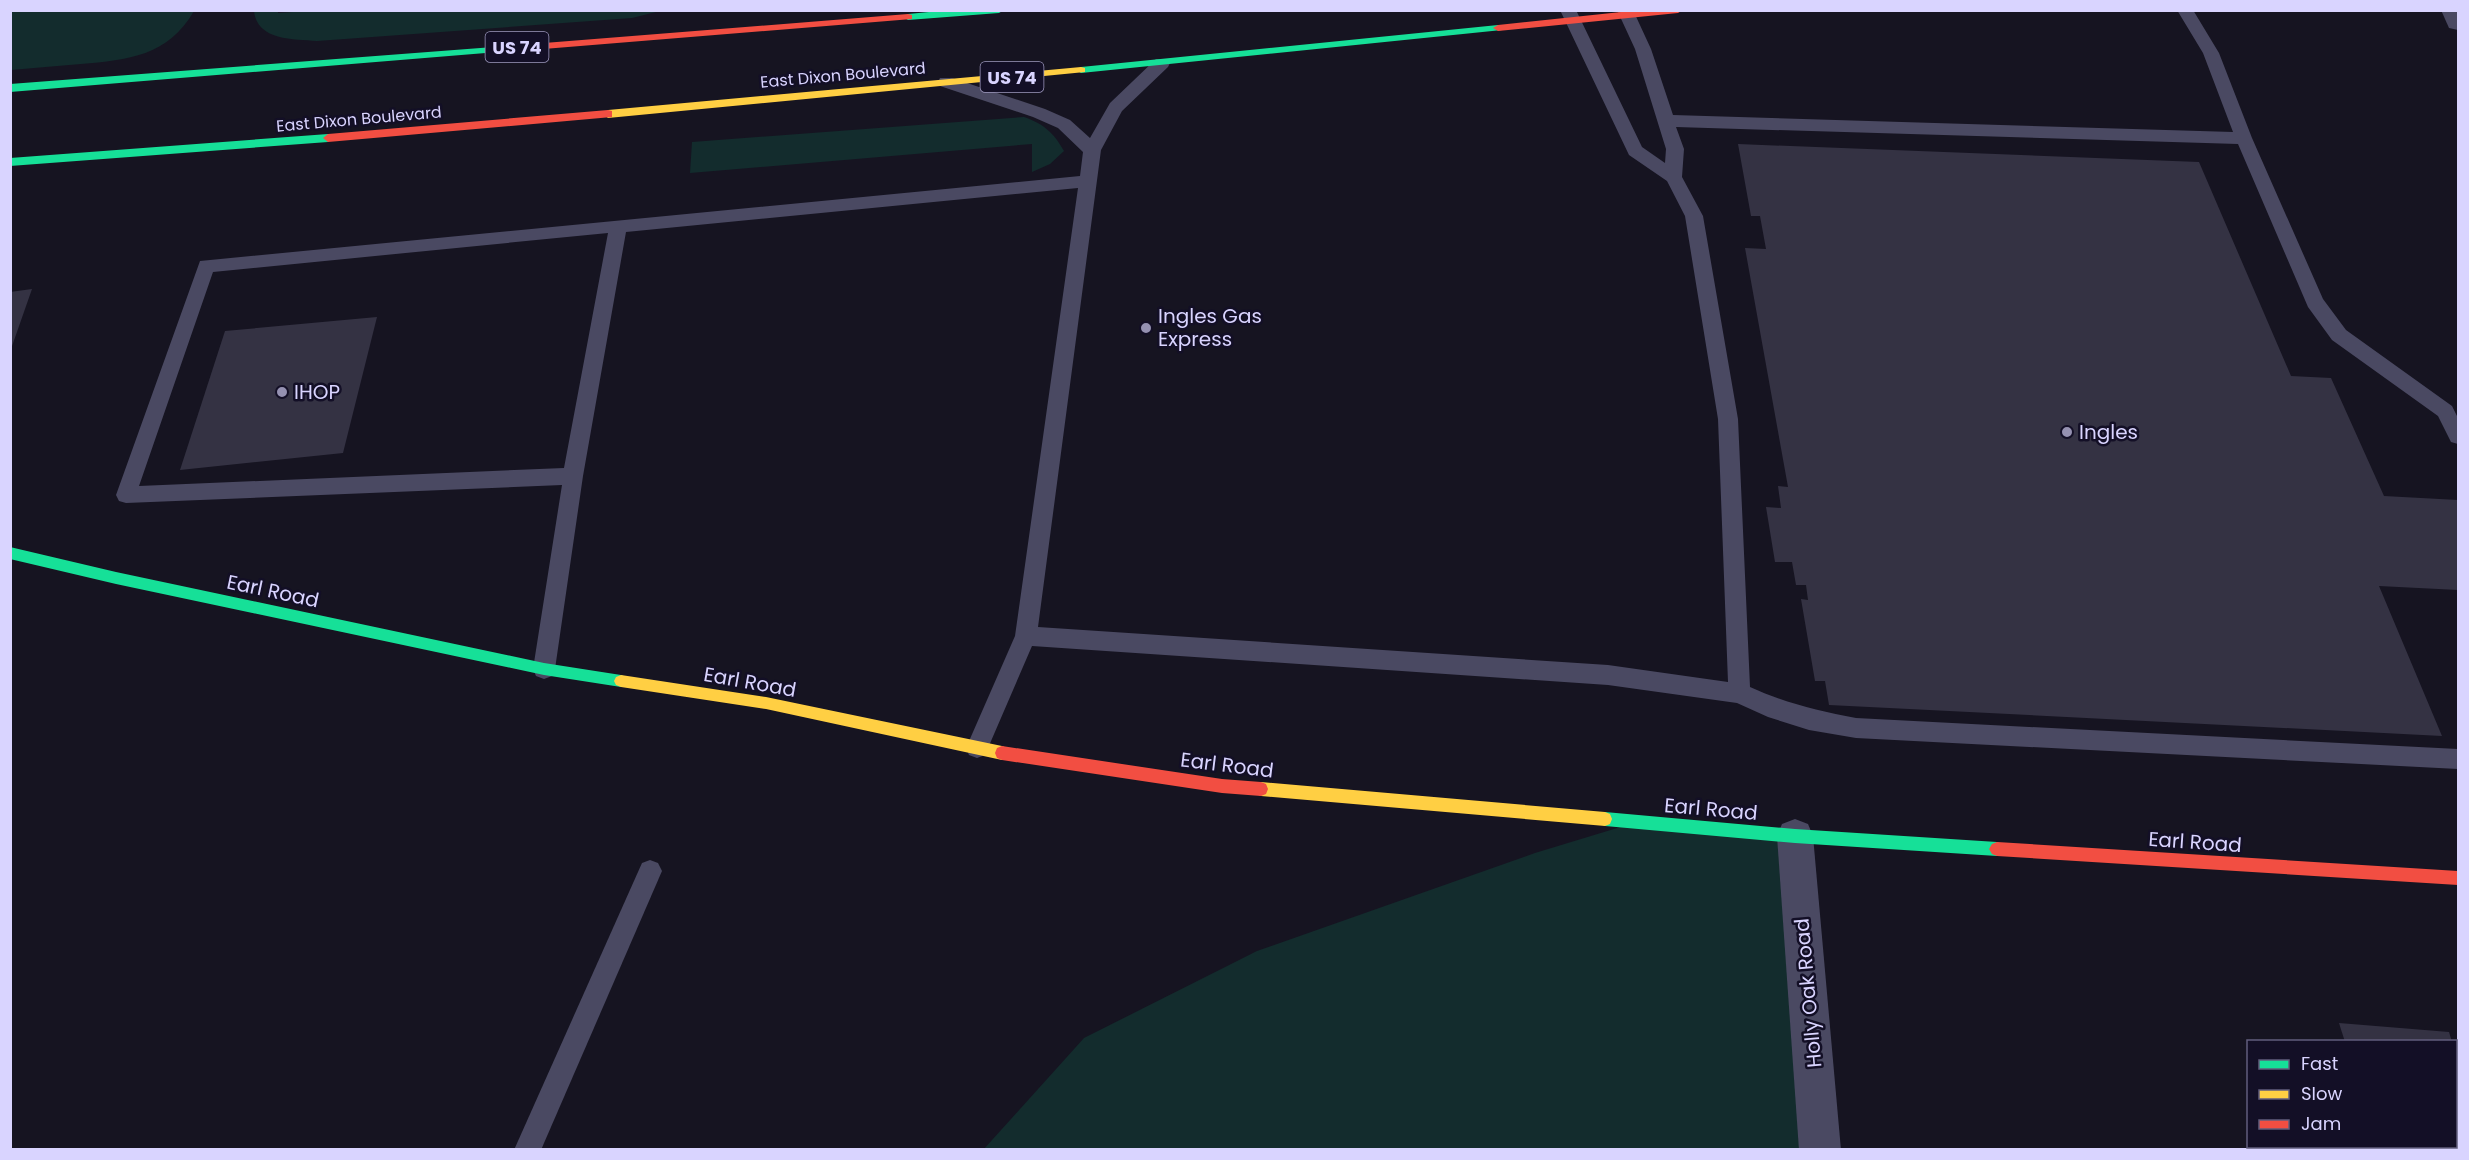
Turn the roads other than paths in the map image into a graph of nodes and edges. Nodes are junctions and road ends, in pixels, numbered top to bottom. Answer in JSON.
{"nodes":[{"id":1,"x":999,"y":10,"type":"edge"},
{"id":2,"x":1678,"y":10,"type":"edge"},
{"id":3,"x":2185,"y":10,"type":"edge"},
{"id":4,"x":2453,"y":10,"type":"edge"},
{"id":5,"x":1626,"y":13,"type":"edge"},
{"id":6,"x":1572,"y":16,"type":"edge"},
{"id":7,"x":2458,"y":22,"type":"edge"},
{"id":8,"x":1162,"y":63,"type":"junction"},
{"id":9,"x":946,"y":82,"type":"junction"},
{"id":10,"x":10,"y":88,"type":"edge"},
{"id":11,"x":1666,"y":121,"type":"junction"},
{"id":12,"x":2244,"y":138,"type":"junction"},
{"id":13,"x":1092,"y":150,"type":"junction"},
{"id":14,"x":10,"y":162,"type":"edge"},
{"id":15,"x":1673,"y":177,"type":"junction"},
{"id":16,"x":1089,"y":181,"type":"junction"},
{"id":17,"x":618,"y":226,"type":"junction"},
{"id":18,"x":2458,"y":436,"type":"edge"},
{"id":19,"x":573,"y":476,"type":"junction"},
{"id":20,"x":10,"y":553,"type":"edge"},
{"id":21,"x":1026,"y":636,"type":"junction"},
{"id":22,"x":544,"y":669,"type":"junction"},
{"id":23,"x":1739,"y":693,"type":"junction"},
{"id":24,"x":977,"y":748,"type":"junction"},
{"id":25,"x":2458,"y":759,"type":"edge"},
{"id":26,"x":1795,"y":837,"type":"junction"},
{"id":27,"x":650,"y":871,"type":"dead end"},
{"id":28,"x":2458,"y":878,"type":"edge"},
{"id":29,"x":527,"y":1149,"type":"edge"},
{"id":30,"x":1820,"y":1149,"type":"edge"}],
"edges":[{"from":1,"to":10,"type":"main road","number":"US 74"},
{"from":2,"to":5,"type":"main road","name":"East Dixon Boulevard","number":"US 74"},
{"from":3,"to":12,"type":"lane"},
{"from":4,"to":7,"type":"street"},
{"from":5,"to":6,"type":"main road","name":"East Dixon Boulevard","number":"US 74"},
{"from":5,"to":11,"type":"lane"},
{"from":6,"to":8,"type":"main road","name":"East Dixon Boulevard","number":"US 74"},
{"from":6,"to":15,"type":"lane"},
{"from":8,"to":9,"type":"main road","name":"East Dixon Boulevard","number":"US 74"},
{"from":8,"to":13,"type":"lane"},
{"from":9,"to":13,"type":"lane"},
{"from":9,"to":14,"type":"main road","name":"East Dixon Boulevard","number":"US 74"},
{"from":11,"to":12,"type":"lane"},
{"from":11,"to":15,"type":"lane"},
{"from":12,"to":18,"type":"lane"},
{"from":13,"to":16,"type":"lane"},
{"from":15,"to":23,"type":"lane"},
{"from":16,"to":17,"type":"lane"},
{"from":16,"to":21,"type":"lane"},
{"from":17,"to":19,"type":"lane"},
{"from":17,"to":19,"type":"lane"},
{"from":19,"to":22,"type":"lane"},
{"from":20,"to":22,"type":"main road","name":"Earl Road"},
{"from":21,"to":23,"type":"lane"},
{"from":21,"to":24,"type":"lane"},
{"from":22,"to":24,"type":"main road","name":"Earl Road"},
{"from":23,"to":25,"type":"lane"},
{"from":24,"to":26,"type":"main road","name":"Earl Road"},
{"from":26,"to":28,"type":"main road","name":"Earl Road"},
{"from":26,"to":30,"type":"street","name":"Holly Oak Road"},
{"from":27,"to":29,"type":"lane"}]}
